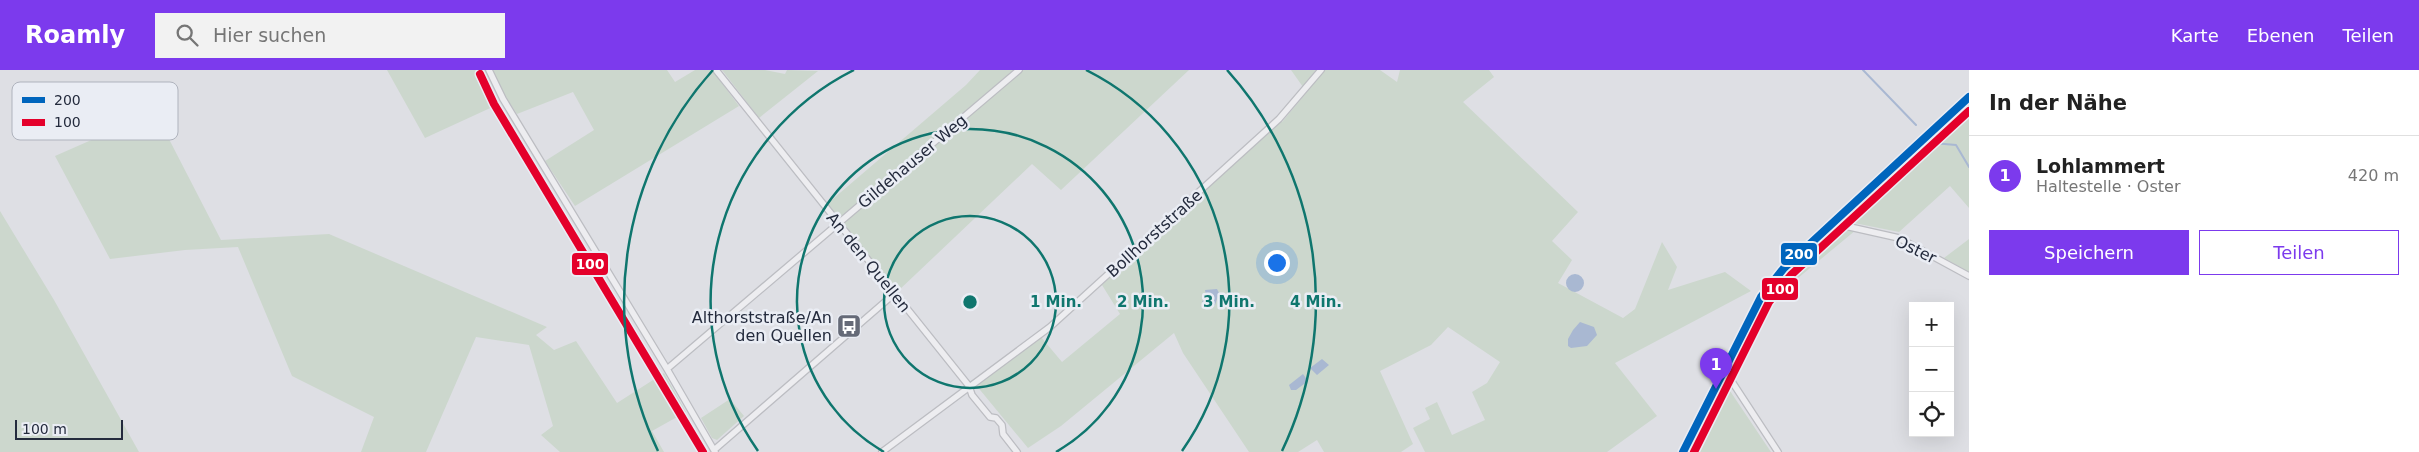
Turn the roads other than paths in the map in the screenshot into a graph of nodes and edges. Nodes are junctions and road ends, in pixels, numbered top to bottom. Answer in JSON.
{"nodes":[{"id":1,"x":489,"y":70,"type":"edge"},
{"id":2,"x":716,"y":70,"type":"edge"},
{"id":3,"x":1020,"y":70,"type":"edge"},
{"id":4,"x":1321,"y":70,"type":"edge"},
{"id":5,"x":1969,"y":97,"type":"edge"},
{"id":6,"x":1832,"y":223,"type":"junction"},
{"id":7,"x":838,"y":224,"type":"junction"},
{"id":8,"x":1969,"y":276,"type":"edge"},
{"id":9,"x":894,"y":294,"type":"junction"},
{"id":10,"x":667,"y":369,"type":"junction"},
{"id":11,"x":1725,"y":371,"type":"junction"},
{"id":12,"x":969,"y":386,"type":"junction"},
{"id":13,"x":714,"y":451,"type":"edge"},
{"id":14,"x":882,"y":452,"type":"edge"},
{"id":15,"x":1017,"y":452,"type":"edge"},
{"id":16,"x":1683,"y":452,"type":"edge"},
{"id":17,"x":1778,"y":452,"type":"edge"}],
"edges":[{"from":1,"to":10,"type":"street"},
{"from":2,"to":7,"type":"street","name":"An den Quellen"},
{"from":3,"to":7,"type":"street","name":"Gildehauser Weg"},
{"from":4,"to":12,"type":"street","name":"Bollhorststraße"},
{"from":5,"to":6,"type":"main road"},
{"from":6,"to":8,"type":"street","name":"Oster"},
{"from":6,"to":11,"type":"main road"},
{"from":7,"to":9,"type":"street","name":"An den Quellen"},
{"from":7,"to":10,"type":"street","name":"Gildehauser Weg"},
{"from":9,"to":12,"type":"street","name":"An den Quellen"},
{"from":9,"to":13,"type":"street"},
{"from":10,"to":13,"type":"street"},
{"from":11,"to":16,"type":"main road"},
{"from":11,"to":17,"type":"street"},
{"from":12,"to":14,"type":"street","name":"Bollhorststraße"},
{"from":12,"to":15,"type":"street","name":"An den Quellen"}]}
